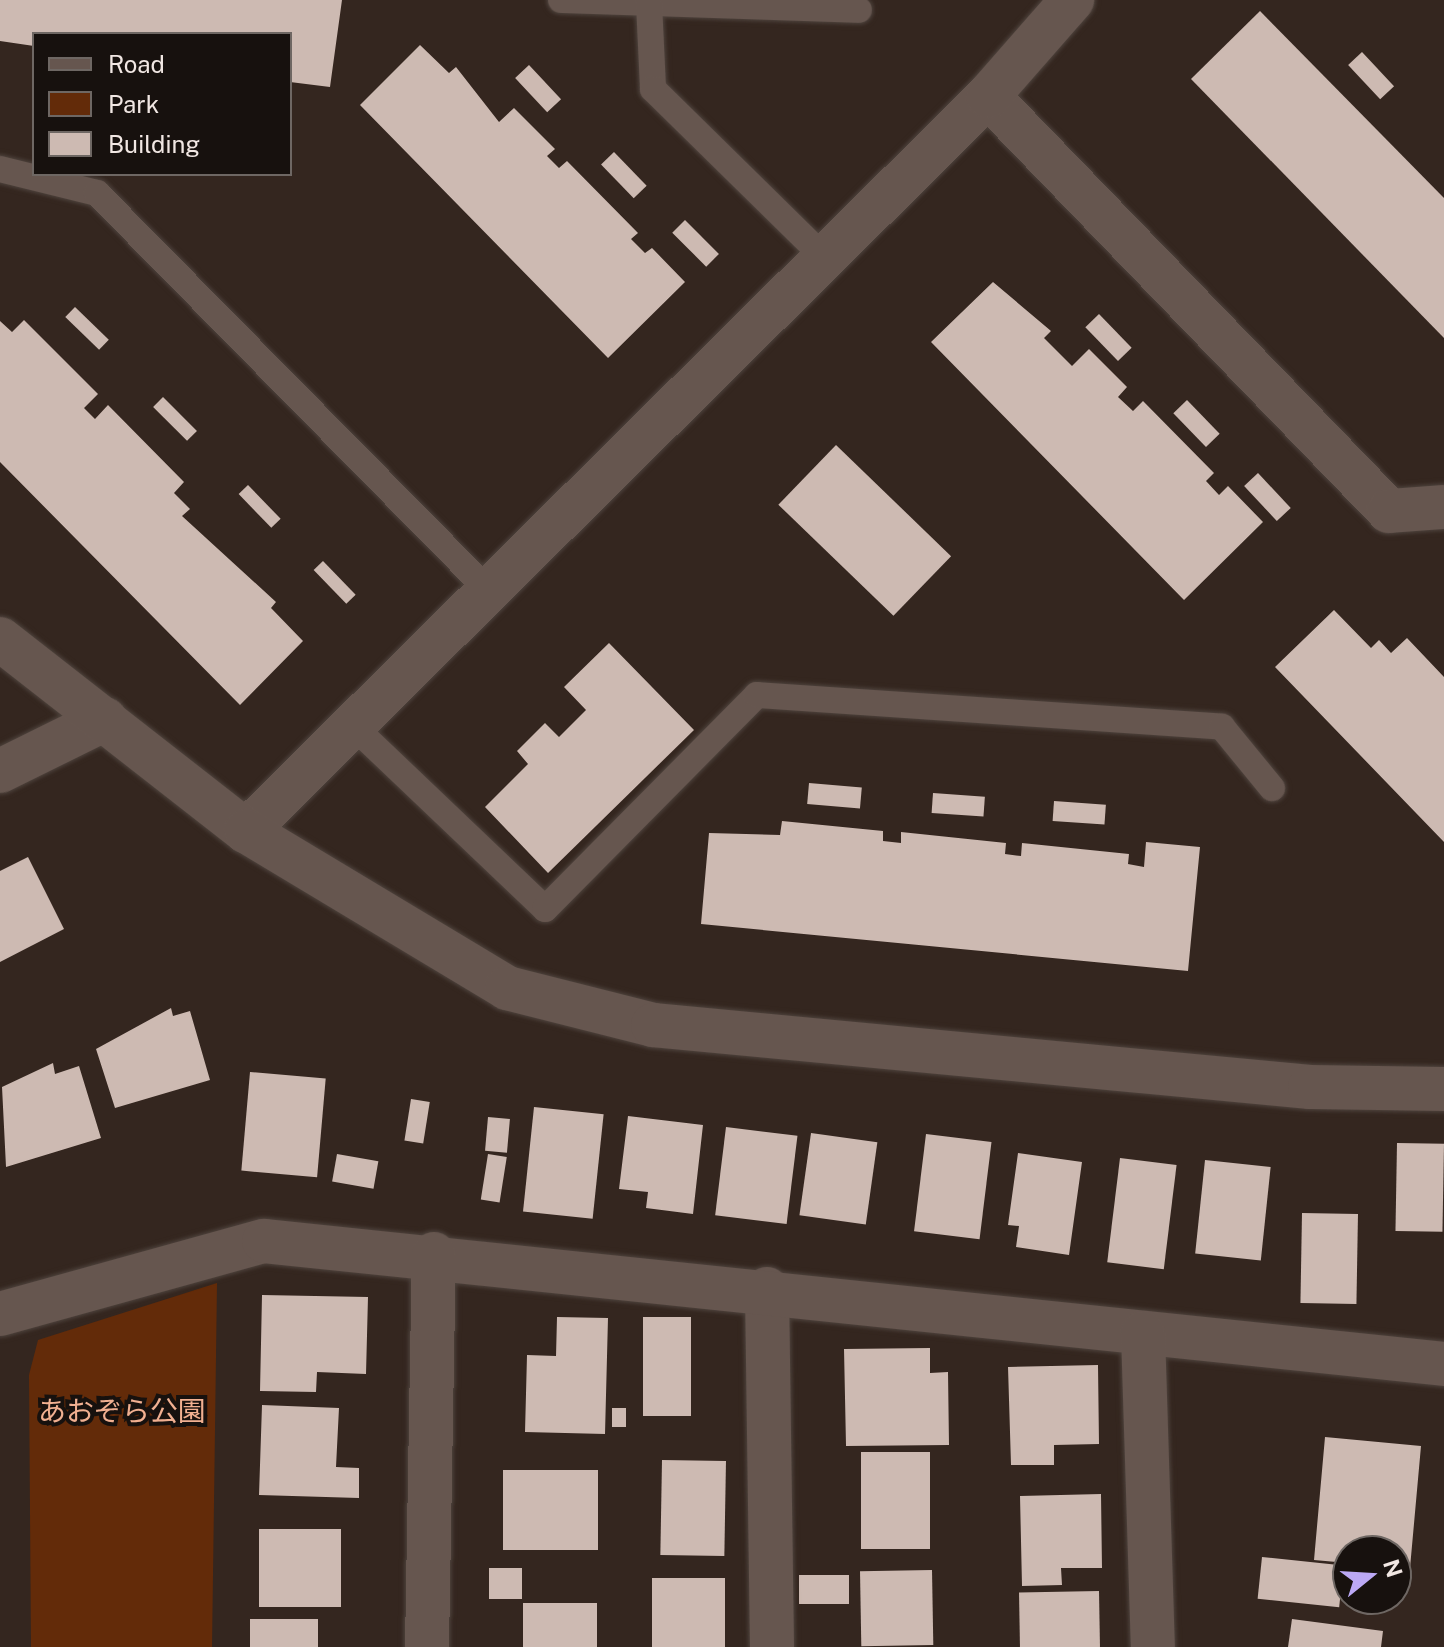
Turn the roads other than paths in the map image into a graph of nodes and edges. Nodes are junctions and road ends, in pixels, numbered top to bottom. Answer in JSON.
{"nodes":[{"id":1,"x":561,"y":0,"type":"edge"},
{"id":2,"x":1072,"y":0,"type":"edge"},
{"id":3,"x":649,"y":3,"type":"junction"},
{"id":4,"x":859,"y":10,"type":"dead end"},
{"id":5,"x":988,"y":96,"type":"junction"},
{"id":6,"x":0,"y":169,"type":"edge"},
{"id":7,"x":823,"y":256,"type":"junction"},
{"id":8,"x":1442,"y":510,"type":"edge"},
{"id":9,"x":485,"y":587,"type":"junction"},
{"id":10,"x":0,"y":639,"type":"edge"},
{"id":11,"x":105,"y":719,"type":"junction"},
{"id":12,"x":351,"y":724,"type":"junction"},
{"id":13,"x":0,"y":771,"type":"edge"},
{"id":14,"x":1272,"y":788,"type":"dead end"},
{"id":15,"x":246,"y":831,"type":"junction"},
{"id":16,"x":1444,"y":1089,"type":"edge"},
{"id":17,"x":434,"y":1254,"type":"junction"},
{"id":18,"x":767,"y":1289,"type":"junction"},
{"id":19,"x":0,"y":1314,"type":"edge"},
{"id":20,"x":1143,"y":1333,"type":"junction"},
{"id":21,"x":1444,"y":1364,"type":"edge"},
{"id":22,"x":427,"y":1647,"type":"edge"},
{"id":23,"x":772,"y":1647,"type":"edge"},
{"id":24,"x":1153,"y":1647,"type":"edge"}],
"edges":[{"from":1,"to":3,"type":"lane"},
{"from":2,"to":5,"type":"street"},
{"from":3,"to":4,"type":"lane"},
{"from":3,"to":7,"type":"lane"},
{"from":5,"to":7,"type":"street"},
{"from":5,"to":8,"type":"street"},
{"from":6,"to":9,"type":"lane"},
{"from":7,"to":9,"type":"street"},
{"from":9,"to":12,"type":"street"},
{"from":10,"to":11,"type":"street"},
{"from":11,"to":13,"type":"street"},
{"from":11,"to":15,"type":"street"},
{"from":12,"to":14,"type":"lane"},
{"from":12,"to":15,"type":"street"},
{"from":15,"to":16,"type":"street"},
{"from":17,"to":18,"type":"street"},
{"from":17,"to":19,"type":"street"},
{"from":17,"to":22,"type":"street"},
{"from":18,"to":20,"type":"street"},
{"from":18,"to":23,"type":"street"},
{"from":20,"to":21,"type":"street"},
{"from":20,"to":24,"type":"street"}]}
